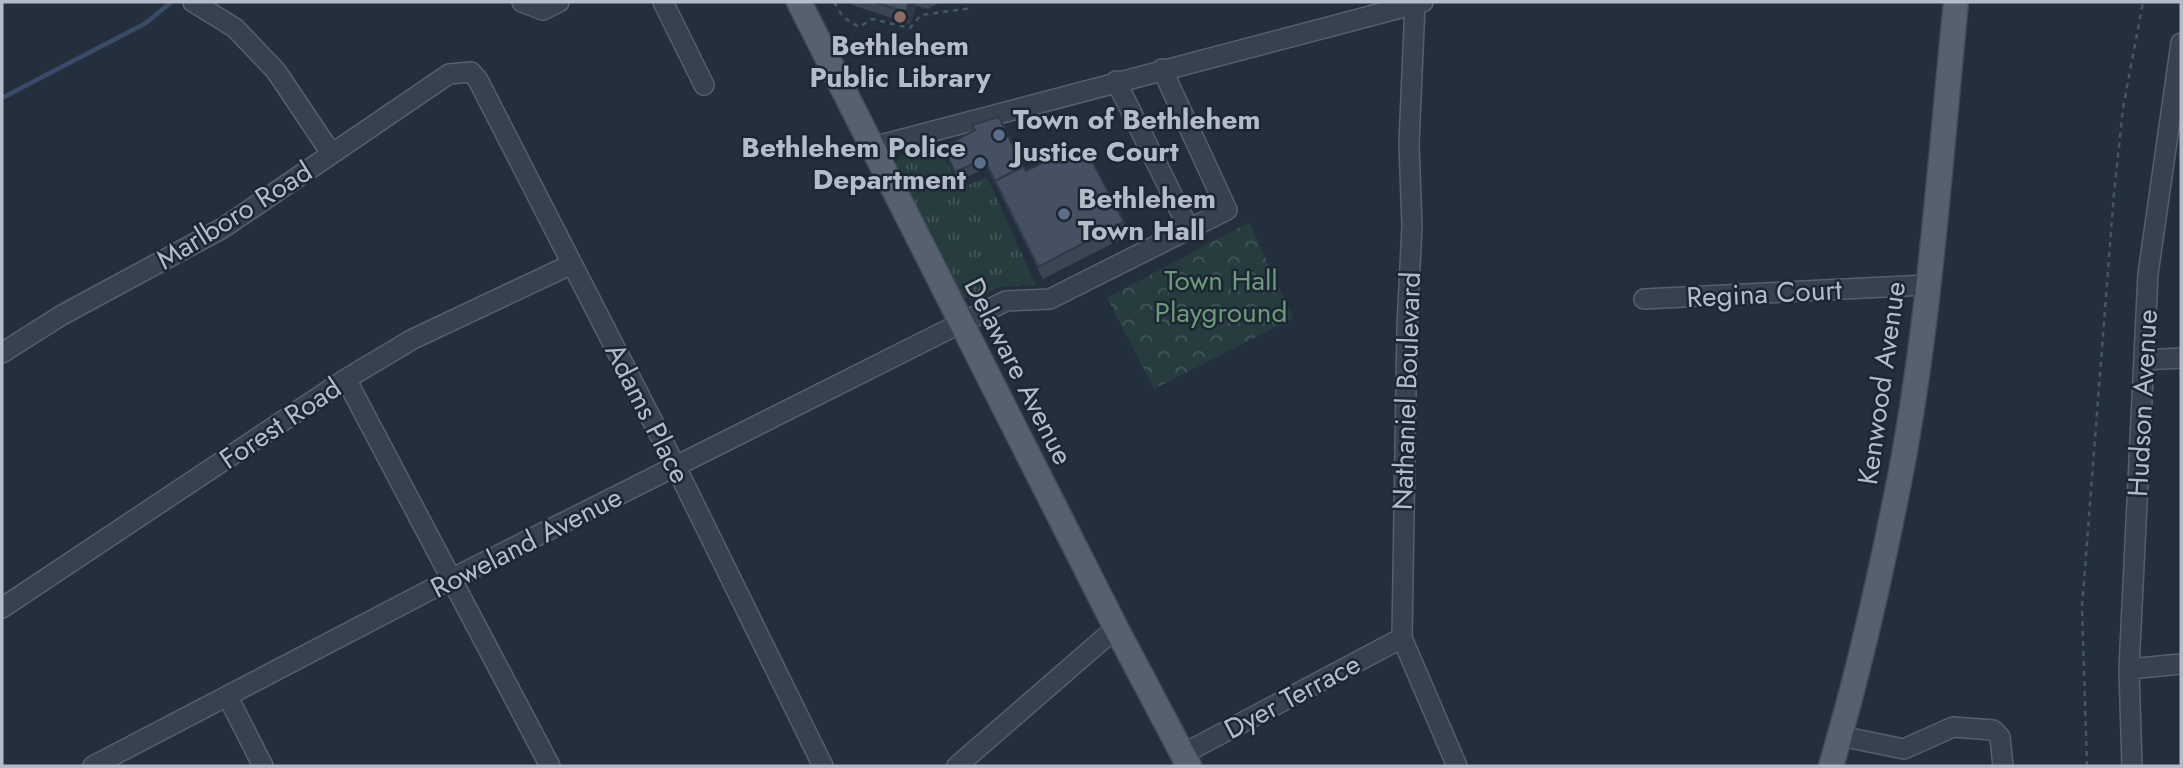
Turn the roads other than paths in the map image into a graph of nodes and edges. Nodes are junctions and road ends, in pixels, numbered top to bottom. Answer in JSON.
{"nodes":[{"id":1,"x":193,"y":2,"type":"edge"},
{"id":2,"x":522,"y":2,"type":"edge"},
{"id":3,"x":559,"y":2,"type":"edge"},
{"id":4,"x":663,"y":2,"type":"edge"},
{"id":5,"x":799,"y":2,"type":"edge"},
{"id":6,"x":1956,"y":2,"type":"edge"},
{"id":7,"x":1419,"y":3,"type":"edge"},
{"id":8,"x":1352,"y":10,"type":"edge"},
{"id":9,"x":2181,"y":43,"type":"edge"},
{"id":10,"x":1162,"y":69,"type":"junction"},
{"id":11,"x":462,"y":72,"type":"joint"},
{"id":12,"x":1116,"y":81,"type":"junction"},
{"id":13,"x":704,"y":85,"type":"dead end"},
{"id":14,"x":873,"y":147,"type":"junction"},
{"id":15,"x":331,"y":153,"type":"junction"},
{"id":16,"x":1190,"y":231,"type":"junction"},
{"id":17,"x":572,"y":264,"type":"junction"},
{"id":18,"x":1926,"y":285,"type":"junction"},
{"id":19,"x":1644,"y":299,"type":"dead end"},
{"id":20,"x":961,"y":323,"type":"junction"},
{"id":21,"x":2,"y":354,"type":"edge"},
{"id":22,"x":2181,"y":358,"type":"edge"},
{"id":23,"x":2144,"y":360,"type":"junction"},
{"id":24,"x":346,"y":379,"type":"junction"},
{"id":25,"x":676,"y":467,"type":"junction"},
{"id":26,"x":452,"y":579,"type":"junction"},
{"id":27,"x":2,"y":608,"type":"edge"},
{"id":28,"x":1116,"y":628,"type":"junction"},
{"id":29,"x":1402,"y":638,"type":"junction"},
{"id":30,"x":2181,"y":664,"type":"edge"},
{"id":31,"x":2129,"y":669,"type":"junction"},
{"id":32,"x":228,"y":697,"type":"junction"},
{"id":33,"x":1840,"y":736,"type":"junction"},
{"id":34,"x":1186,"y":760,"type":"edge"},
{"id":35,"x":93,"y":766,"type":"edge"},
{"id":36,"x":263,"y":766,"type":"edge"},
{"id":37,"x":550,"y":766,"type":"edge"},
{"id":38,"x":823,"y":766,"type":"edge"},
{"id":39,"x":957,"y":766,"type":"edge"},
{"id":40,"x":1457,"y":766,"type":"edge"},
{"id":41,"x":1831,"y":766,"type":"edge"},
{"id":42,"x":2003,"y":766,"type":"edge"},
{"id":43,"x":2132,"y":766,"type":"edge"}],
"edges":[{"from":1,"to":15,"type":"street"},
{"from":2,"to":3,"type":"street"},
{"from":4,"to":13,"type":"street"},
{"from":5,"to":14,"type":"main road","name":"Delaware Avenue"},
{"from":6,"to":18,"type":"main road","name":"Kenwood Avenue"},
{"from":7,"to":8,"type":"street"},
{"from":7,"to":29,"type":"street","name":"Nathaniel Boulevard"},
{"from":8,"to":10,"type":"street"},
{"from":9,"to":23,"type":"street","name":"Hudson Avenue"},
{"from":10,"to":12,"type":"street"},
{"from":10,"to":16,"type":"street","name":"Roweland Avenue"},
{"from":11,"to":15,"type":"street","name":"Marlboro Road"},
{"from":11,"to":17,"type":"street","name":"Adams Place"},
{"from":12,"to":14,"type":"street"},
{"from":12,"to":16,"type":"street"},
{"from":14,"to":20,"type":"main road","name":"Delaware Avenue"},
{"from":15,"to":21,"type":"street","name":"Marlboro Road"},
{"from":16,"to":20,"type":"street","name":"Roweland Avenue"},
{"from":17,"to":24,"type":"street","name":"Forest Road"},
{"from":17,"to":25,"type":"street","name":"Adams Place"},
{"from":18,"to":19,"type":"street","name":"Regina Court"},
{"from":18,"to":33,"type":"main road","name":"Kenwood Avenue"},
{"from":20,"to":25,"type":"street","name":"Roweland Avenue"},
{"from":20,"to":28,"type":"main road","name":"Delaware Avenue"},
{"from":22,"to":23,"type":"street"},
{"from":23,"to":31,"type":"street","name":"Hudson Avenue"},
{"from":24,"to":26,"type":"street"},
{"from":24,"to":27,"type":"street","name":"Forest Road"},
{"from":25,"to":26,"type":"street","name":"Roweland Avenue"},
{"from":25,"to":38,"type":"street","name":"Adams Place"},
{"from":26,"to":32,"type":"street","name":"Roweland Avenue"},
{"from":26,"to":37,"type":"street"},
{"from":28,"to":34,"type":"main road","name":"Delaware Avenue"},
{"from":28,"to":39,"type":"street"},
{"from":29,"to":34,"type":"street","name":"Dyer Terrace"},
{"from":29,"to":40,"type":"street","name":"Nathaniel Boulevard"},
{"from":30,"to":31,"type":"street"},
{"from":31,"to":43,"type":"street","name":"Hudson Avenue"},
{"from":32,"to":35,"type":"street","name":"Roweland Avenue"},
{"from":32,"to":36,"type":"street"},
{"from":33,"to":41,"type":"main road","name":"Kenwood Avenue"},
{"from":33,"to":42,"type":"street"}]}
